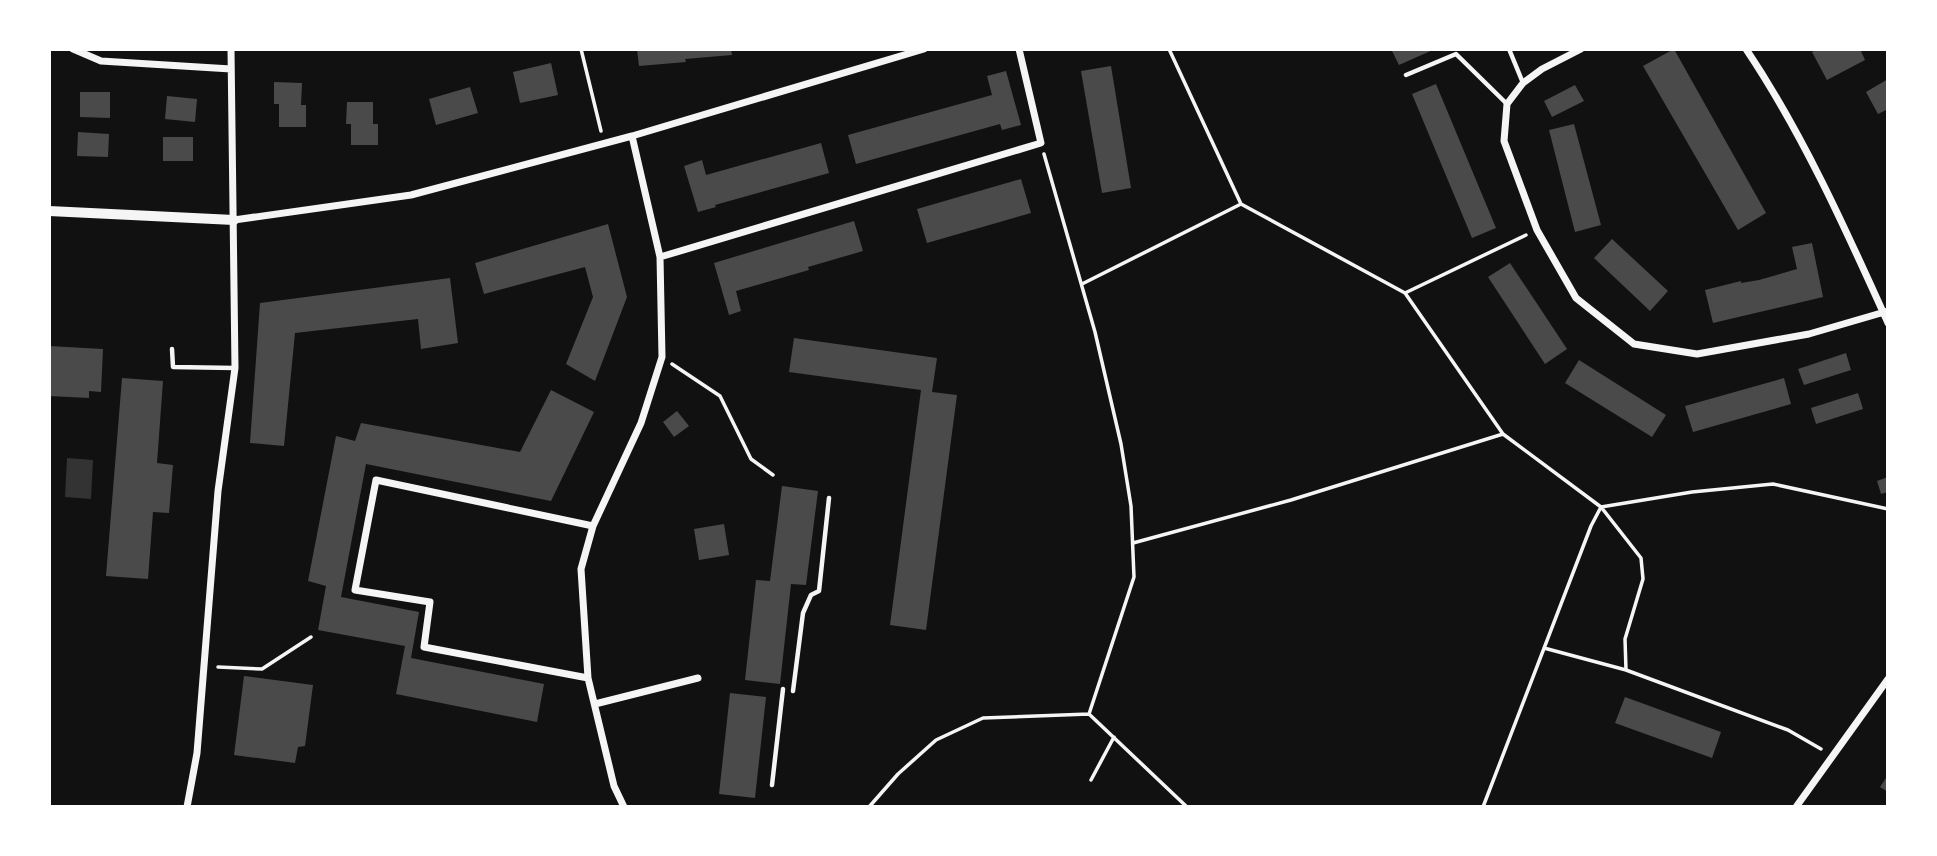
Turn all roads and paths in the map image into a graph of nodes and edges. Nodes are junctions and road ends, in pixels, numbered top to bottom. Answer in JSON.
{"nodes":[{"id":1,"x":73,"y":49,"type":"edge"},
{"id":2,"x":231,"y":49,"type":"edge"},
{"id":3,"x":582,"y":49,"type":"edge"},
{"id":4,"x":924,"y":49,"type":"edge"},
{"id":5,"x":1019,"y":49,"type":"edge"},
{"id":6,"x":1169,"y":49,"type":"edge"},
{"id":7,"x":1508,"y":49,"type":"edge"},
{"id":8,"x":1581,"y":49,"type":"edge"},
{"id":9,"x":1746,"y":49,"type":"edge"},
{"id":10,"x":913,"y":51,"type":"edge"},
{"id":11,"x":231,"y":69,"type":"junction"},
{"id":12,"x":1406,"y":75,"type":"dead end"},
{"id":13,"x":1523,"y":83,"type":"junction"},
{"id":14,"x":1507,"y":104,"type":"junction"},
{"id":15,"x":632,"y":136,"type":"junction"},
{"id":16,"x":604,"y":143,"type":"junction"},
{"id":17,"x":1041,"y":144,"type":"junction"},
{"id":18,"x":1241,"y":204,"type":"junction"},
{"id":19,"x":49,"y":211,"type":"edge"},
{"id":20,"x":234,"y":220,"type":"junction"},
{"id":21,"x":1537,"y":230,"type":"junction"},
{"id":22,"x":660,"y":257,"type":"junction"},
{"id":23,"x":1082,"y":284,"type":"junction"},
{"id":24,"x":1405,"y":293,"type":"junction"},
{"id":25,"x":1886,"y":312,"type":"edge"},
{"id":26,"x":1888,"y":323,"type":"edge"},
{"id":27,"x":172,"y":349,"type":"dead end"},
{"id":28,"x":662,"y":357,"type":"junction"},
{"id":29,"x":235,"y":368,"type":"junction"},
{"id":30,"x":1503,"y":434,"type":"junction"},
{"id":31,"x":773,"y":475,"type":"dead end"},
{"id":32,"x":829,"y":498,"type":"dead end"},
{"id":33,"x":1601,"y":507,"type":"junction"},
{"id":34,"x":1888,"y":509,"type":"edge"},
{"id":35,"x":593,"y":526,"type":"junction"},
{"id":36,"x":1133,"y":542,"type":"junction"},
{"id":37,"x":312,"y":637,"type":"dead end"},
{"id":38,"x":1545,"y":648,"type":"junction"},
{"id":39,"x":205,"y":666,"type":"junction"},
{"id":40,"x":1626,"y":670,"type":"junction"},
{"id":41,"x":588,"y":678,"type":"junction"},
{"id":42,"x":698,"y":678,"type":"dead end"},
{"id":43,"x":1888,"y":679,"type":"edge"},
{"id":44,"x":783,"y":689,"type":"dead end"},
{"id":45,"x":793,"y":691,"type":"dead end"},
{"id":46,"x":595,"y":704,"type":"junction"},
{"id":47,"x":1089,"y":714,"type":"junction"},
{"id":48,"x":1114,"y":737,"type":"junction"},
{"id":49,"x":1823,"y":750,"type":"dead end"},
{"id":50,"x":1091,"y":780,"type":"dead end"},
{"id":51,"x":772,"y":785,"type":"dead end"},
{"id":52,"x":187,"y":807,"type":"edge"},
{"id":53,"x":624,"y":807,"type":"edge"},
{"id":54,"x":869,"y":807,"type":"edge"},
{"id":55,"x":1187,"y":807,"type":"edge"},
{"id":56,"x":1483,"y":807,"type":"edge"},
{"id":57,"x":1796,"y":807,"type":"edge"}],
"edges":[{"from":1,"to":11,"type":"street"},
{"from":2,"to":11,"type":"street"},
{"from":3,"to":16,"type":"path"},
{"from":4,"to":10,"type":"street"},
{"from":5,"to":17,"type":"street"},
{"from":6,"to":18,"type":"path"},
{"from":7,"to":13,"type":"lane"},
{"from":8,"to":13,"type":"street"},
{"from":9,"to":25,"type":"street"},
{"from":10,"to":15,"type":"street"},
{"from":11,"to":20,"type":"street"},
{"from":12,"to":14,"type":"lane"},
{"from":13,"to":14,"type":"street"},
{"from":14,"to":21,"type":"street"},
{"from":15,"to":16,"type":"street"},
{"from":15,"to":22,"type":"street"},
{"from":16,"to":20,"type":"street"},
{"from":17,"to":22,"type":"street"},
{"from":17,"to":23,"type":"path"},
{"from":18,"to":23,"type":"path"},
{"from":18,"to":24,"type":"path"},
{"from":19,"to":20,"type":"street"},
{"from":20,"to":29,"type":"street"},
{"from":21,"to":24,"type":"path"},
{"from":21,"to":25,"type":"street"},
{"from":22,"to":28,"type":"street"},
{"from":23,"to":36,"type":"path"},
{"from":24,"to":30,"type":"path"},
{"from":25,"to":26,"type":"street"},
{"from":27,"to":29,"type":"lane"},
{"from":28,"to":31,"type":"path"},
{"from":28,"to":35,"type":"street"},
{"from":29,"to":39,"type":"street"},
{"from":30,"to":33,"type":"path"},
{"from":30,"to":36,"type":"path"},
{"from":32,"to":45,"type":"lane"},
{"from":33,"to":34,"type":"path"},
{"from":33,"to":38,"type":"path"},
{"from":33,"to":40,"type":"path"},
{"from":35,"to":41,"type":"street"},
{"from":35,"to":41,"type":"street"},
{"from":36,"to":47,"type":"path"},
{"from":37,"to":39,"type":"path"},
{"from":38,"to":40,"type":"path"},
{"from":38,"to":56,"type":"path"},
{"from":39,"to":52,"type":"street"},
{"from":40,"to":49,"type":"path"},
{"from":41,"to":46,"type":"street"},
{"from":42,"to":46,"type":"street"},
{"from":43,"to":57,"type":"street"},
{"from":44,"to":51,"type":"lane"},
{"from":46,"to":53,"type":"street"},
{"from":47,"to":48,"type":"path"},
{"from":47,"to":54,"type":"path"},
{"from":48,"to":50,"type":"path"},
{"from":48,"to":55,"type":"path"}]}
